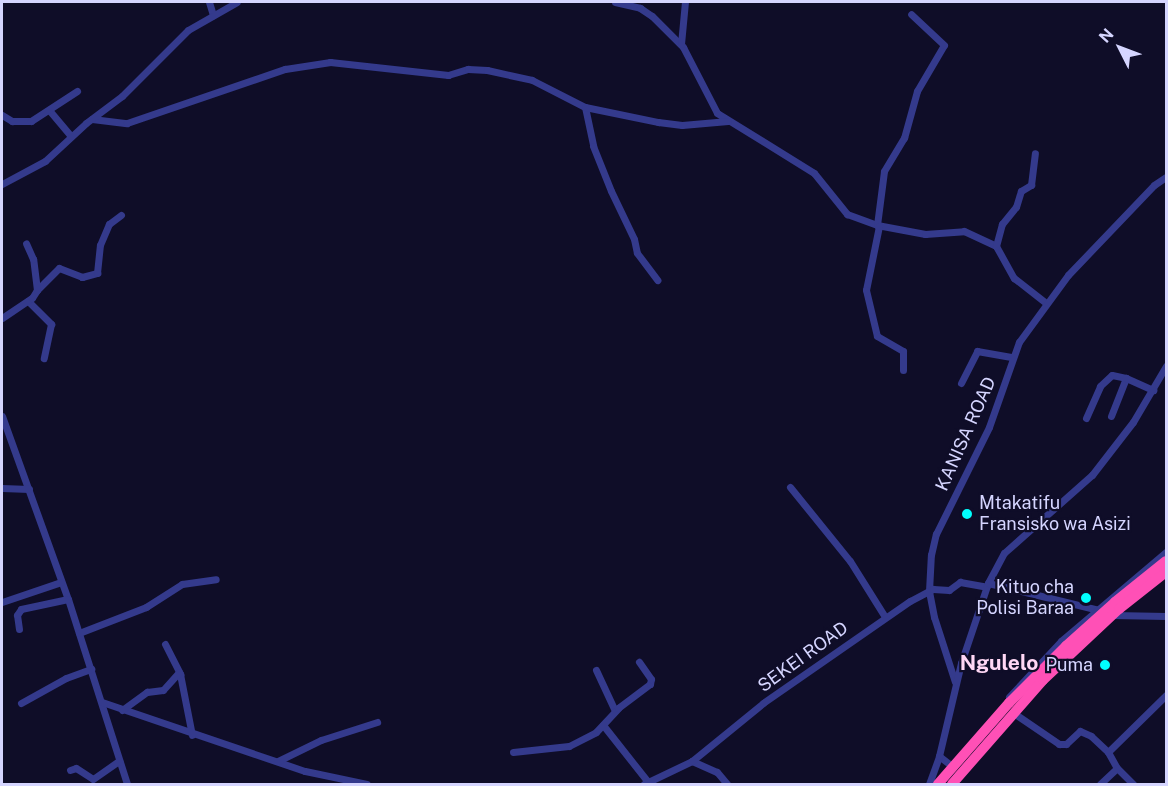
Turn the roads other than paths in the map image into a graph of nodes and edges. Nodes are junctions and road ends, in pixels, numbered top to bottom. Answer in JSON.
{"nodes":[{"id":1,"x":209,"y":2,"type":"edge"},
{"id":2,"x":237,"y":2,"type":"edge"},
{"id":3,"x":615,"y":2,"type":"edge"},
{"id":4,"x":685,"y":2,"type":"edge"},
{"id":5,"x":910,"y":14,"type":"dead end"},
{"id":6,"x":213,"y":15,"type":"junction"},
{"id":7,"x":681,"y":44,"type":"junction"},
{"id":8,"x":76,"y":91,"type":"dead end"},
{"id":9,"x":585,"y":107,"type":"junction"},
{"id":10,"x":49,"y":110,"type":"junction"},
{"id":11,"x":2,"y":115,"type":"edge"},
{"id":12,"x":92,"y":119,"type":"junction"},
{"id":13,"x":728,"y":121,"type":"junction"},
{"id":14,"x":71,"y":136,"type":"junction"},
{"id":15,"x":1035,"y":153,"type":"dead end"},
{"id":16,"x":1167,"y":177,"type":"edge"},
{"id":17,"x":2,"y":184,"type":"edge"},
{"id":18,"x":121,"y":215,"type":"dead end"},
{"id":19,"x":878,"y":226,"type":"junction"},
{"id":20,"x":26,"y":243,"type":"dead end"},
{"id":21,"x":996,"y":246,"type":"junction"},
{"id":22,"x":657,"y":280,"type":"dead end"},
{"id":23,"x":37,"y":290,"type":"junction"},
{"id":24,"x":28,"y":301,"type":"junction"},
{"id":25,"x":1046,"y":303,"type":"junction"},
{"id":26,"x":2,"y":318,"type":"edge"},
{"id":27,"x":1012,"y":357,"type":"junction"},
{"id":28,"x":44,"y":358,"type":"dead end"},
{"id":29,"x":1167,"y":366,"type":"edge"},
{"id":30,"x":903,"y":370,"type":"dead end"},
{"id":31,"x":1126,"y":378,"type":"junction"},
{"id":32,"x":961,"y":383,"type":"dead end"},
{"id":33,"x":1153,"y":390,"type":"junction"},
{"id":34,"x":2,"y":416,"type":"edge"},
{"id":35,"x":1111,"y":416,"type":"dead end"},
{"id":36,"x":1086,"y":418,"type":"dead end"},
{"id":37,"x":2,"y":488,"type":"edge"},
{"id":38,"x":790,"y":488,"type":"dead end"},
{"id":39,"x":29,"y":489,"type":"junction"},
{"id":40,"x":1167,"y":552,"type":"edge"},
{"id":41,"x":1167,"y":561,"type":"edge"},
{"id":42,"x":1167,"y":572,"type":"edge"},
{"id":43,"x":216,"y":579,"type":"dead end"},
{"id":44,"x":61,"y":582,"type":"junction"},
{"id":45,"x":988,"y":585,"type":"junction"},
{"id":46,"x":929,"y":591,"type":"junction"},
{"id":47,"x":68,"y":599,"type":"junction"},
{"id":48,"x":2,"y":602,"type":"edge"},
{"id":49,"x":1104,"y":612,"type":"junction"},
{"id":50,"x":1167,"y":616,"type":"edge"},
{"id":51,"x":885,"y":617,"type":"junction"},
{"id":52,"x":20,"y":629,"type":"dead end"},
{"id":53,"x":79,"y":633,"type":"junction"},
{"id":54,"x":165,"y":644,"type":"dead end"},
{"id":55,"x":639,"y":662,"type":"dead end"},
{"id":56,"x":90,"y":669,"type":"junction"},
{"id":57,"x":596,"y":670,"type":"dead end"},
{"id":58,"x":179,"y":672,"type":"junction"},
{"id":59,"x":955,"y":682,"type":"junction"},
{"id":60,"x":1167,"y":694,"type":"edge"},
{"id":61,"x":102,"y":702,"type":"junction"},
{"id":62,"x":21,"y":703,"type":"dead end"},
{"id":63,"x":122,"y":710,"type":"junction"},
{"id":64,"x":615,"y":711,"type":"junction"},
{"id":65,"x":1018,"y":716,"type":"dead end"},
{"id":66,"x":377,"y":722,"type":"dead end"},
{"id":67,"x":603,"y":725,"type":"junction"},
{"id":68,"x":192,"y":735,"type":"junction"},
{"id":69,"x":513,"y":752,"type":"dead end"},
{"id":70,"x":1108,"y":752,"type":"junction"},
{"id":71,"x":939,"y":756,"type":"junction"},
{"id":72,"x":119,"y":761,"type":"junction"},
{"id":73,"x":278,"y":761,"type":"junction"},
{"id":74,"x":692,"y":761,"type":"junction"},
{"id":75,"x":953,"y":767,"type":"junction"},
{"id":76,"x":1117,"y":768,"type":"junction"},
{"id":77,"x":70,"y":770,"type":"dead end"},
{"id":78,"x":646,"y":783,"type":"edge"},
{"id":79,"x":128,"y":784,"type":"edge"},
{"id":80,"x":368,"y":784,"type":"edge"},
{"id":81,"x":727,"y":784,"type":"edge"},
{"id":82,"x":929,"y":784,"type":"edge"},
{"id":83,"x":938,"y":784,"type":"edge"},
{"id":84,"x":952,"y":784,"type":"edge"},
{"id":85,"x":1100,"y":784,"type":"edge"},
{"id":86,"x":1133,"y":784,"type":"edge"}],
"edges":[{"from":1,"to":6,"type":"street"},
{"from":2,"to":6,"type":"street"},
{"from":3,"to":7,"type":"street"},
{"from":4,"to":7,"type":"street"},
{"from":5,"to":19,"type":"street"},
{"from":6,"to":12,"type":"street"},
{"from":7,"to":13,"type":"street"},
{"from":8,"to":10,"type":"street"},
{"from":9,"to":12,"type":"street"},
{"from":9,"to":13,"type":"street"},
{"from":9,"to":22,"type":"street"},
{"from":10,"to":11,"type":"street"},
{"from":10,"to":14,"type":"street"},
{"from":12,"to":14,"type":"street"},
{"from":13,"to":19,"type":"street"},
{"from":14,"to":17,"type":"street"},
{"from":15,"to":21,"type":"street"},
{"from":16,"to":25,"type":"street","name":"KANISA ROAD"},
{"from":18,"to":23,"type":"street"},
{"from":19,"to":21,"type":"street"},
{"from":19,"to":30,"type":"street"},
{"from":20,"to":23,"type":"street"},
{"from":21,"to":25,"type":"street"},
{"from":23,"to":24,"type":"street"},
{"from":24,"to":26,"type":"street"},
{"from":24,"to":28,"type":"street"},
{"from":25,"to":27,"type":"street","name":"KANISA ROAD"},
{"from":27,"to":32,"type":"street"},
{"from":27,"to":46,"type":"street","name":"KANISA ROAD"},
{"from":29,"to":33,"type":"street"},
{"from":31,"to":33,"type":"street"},
{"from":31,"to":35,"type":"street"},
{"from":31,"to":36,"type":"street"},
{"from":33,"to":45,"type":"street"},
{"from":34,"to":39,"type":"street"},
{"from":37,"to":39,"type":"street"},
{"from":38,"to":51,"type":"street"},
{"from":39,"to":44,"type":"street"},
{"from":40,"to":49,"type":"street"},
{"from":41,"to":49,"type":"highway"},
{"from":42,"to":49,"type":"highway"},
{"from":43,"to":53,"type":"street"},
{"from":44,"to":47,"type":"street"},
{"from":44,"to":48,"type":"street"},
{"from":45,"to":46,"type":"street","name":"SEKEI ROAD"},
{"from":45,"to":49,"type":"street","name":"SEKEI ROAD"},
{"from":45,"to":59,"type":"street"},
{"from":46,"to":51,"type":"street","name":"SEKEI ROAD"},
{"from":46,"to":59,"type":"street","name":"KANISA ROAD"},
{"from":47,"to":52,"type":"street"},
{"from":47,"to":53,"type":"street"},
{"from":49,"to":50,"type":"street","name":"SEKEI ROAD"},
{"from":49,"to":75,"type":"highway"},
{"from":49,"to":84,"type":"highway"},
{"from":51,"to":74,"type":"street","name":"SEKEI ROAD"},
{"from":53,"to":56,"type":"street"},
{"from":54,"to":58,"type":"street"},
{"from":55,"to":64,"type":"street"},
{"from":56,"to":61,"type":"street"},
{"from":56,"to":62,"type":"street"},
{"from":57,"to":64,"type":"street"},
{"from":58,"to":63,"type":"street"},
{"from":58,"to":68,"type":"street"},
{"from":59,"to":71,"type":"street"},
{"from":60,"to":70,"type":"street"},
{"from":61,"to":63,"type":"street"},
{"from":61,"to":72,"type":"street"},
{"from":63,"to":68,"type":"street"},
{"from":64,"to":67,"type":"street"},
{"from":65,"to":70,"type":"street"},
{"from":66,"to":73,"type":"street"},
{"from":67,"to":69,"type":"street"},
{"from":67,"to":78,"type":"street"},
{"from":68,"to":73,"type":"street"},
{"from":70,"to":76,"type":"street"},
{"from":71,"to":75,"type":"street"},
{"from":71,"to":82,"type":"street"},
{"from":72,"to":77,"type":"street"},
{"from":72,"to":79,"type":"street"},
{"from":73,"to":80,"type":"street"},
{"from":74,"to":78,"type":"street","name":"SEKEI ROAD"},
{"from":74,"to":81,"type":"street"},
{"from":75,"to":83,"type":"highway"},
{"from":76,"to":85,"type":"street"},
{"from":76,"to":86,"type":"street"}]}
